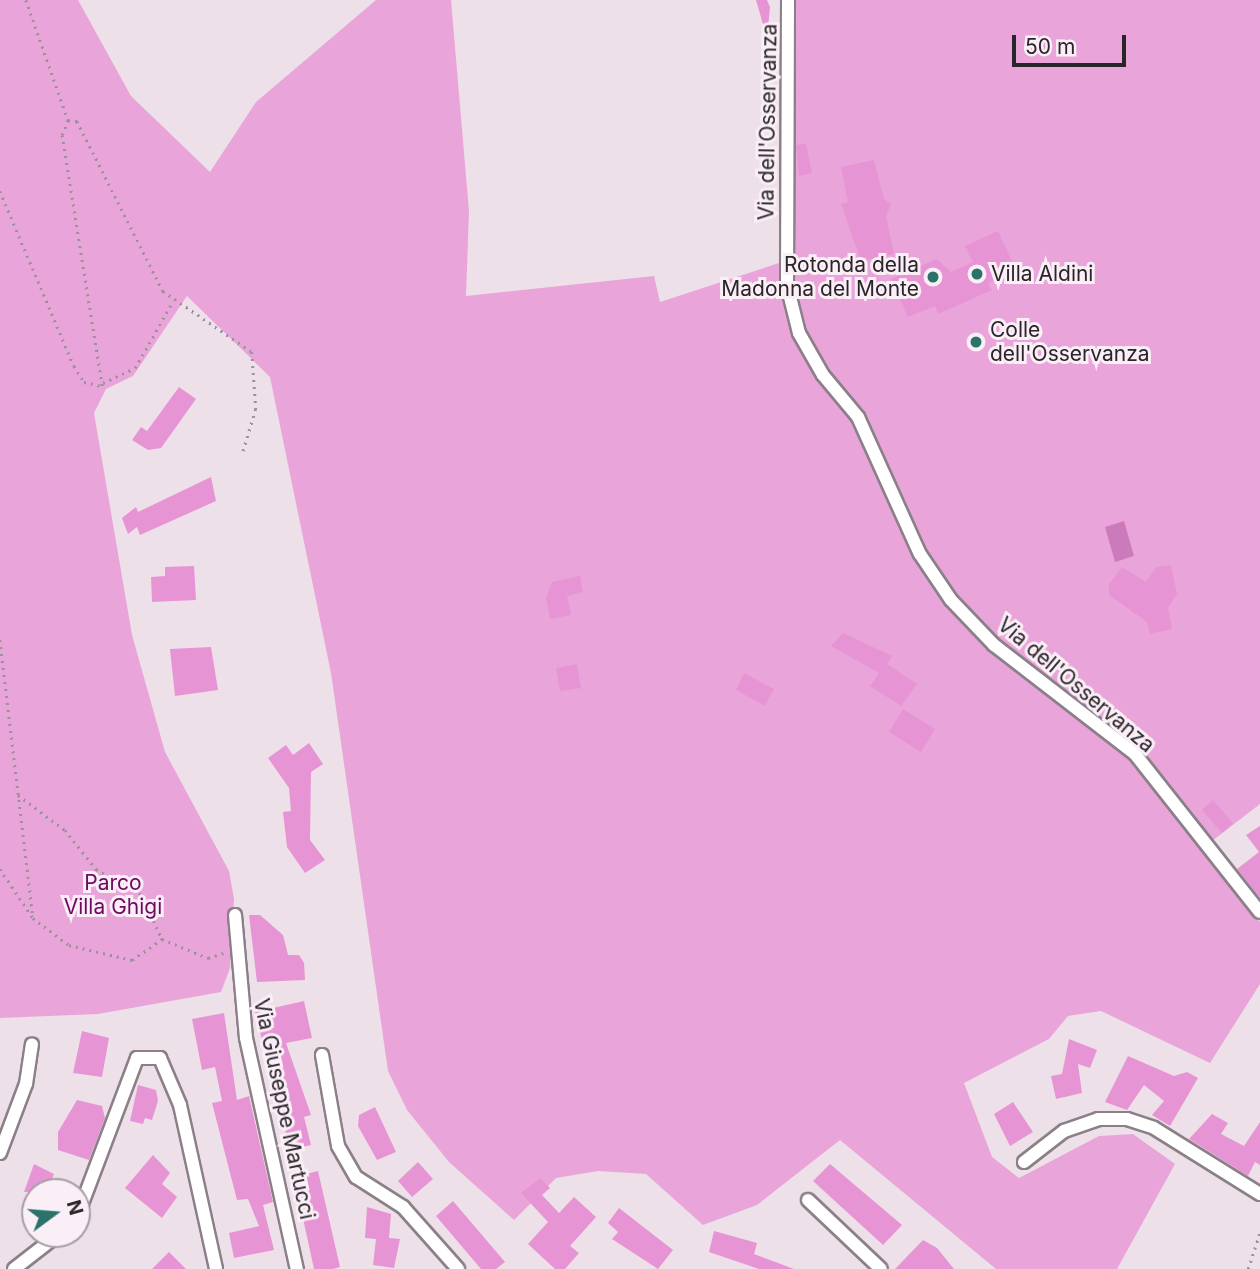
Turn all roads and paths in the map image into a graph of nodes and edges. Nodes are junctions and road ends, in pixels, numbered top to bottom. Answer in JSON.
{"nodes":[{"id":1,"x":26,"y":0,"type":"edge"},
{"id":2,"x":788,"y":0,"type":"edge"},
{"id":3,"x":68,"y":120,"type":"junction"},
{"id":4,"x":0,"y":191,"type":"edge"},
{"id":5,"x":173,"y":301,"type":"junction"},
{"id":6,"x":103,"y":383,"type":"junction"},
{"id":7,"x":243,"y":452,"type":"dead end"},
{"id":8,"x":0,"y":640,"type":"edge"},
{"id":9,"x":0,"y":646,"type":"edge"},
{"id":10,"x":18,"y":795,"type":"junction"},
{"id":11,"x":0,"y":869,"type":"edge"},
{"id":12,"x":1260,"y":912,"type":"edge"},
{"id":13,"x":235,"y":915,"type":"dead end"},
{"id":14,"x":33,"y":918,"type":"junction"},
{"id":15,"x":162,"y":939,"type":"junction"},
{"id":16,"x":235,"y":948,"type":"junction"},
{"id":17,"x":32,"y":1044,"type":"dead end"},
{"id":18,"x":322,"y":1055,"type":"dead end"},
{"id":19,"x":0,"y":1153,"type":"edge"},
{"id":20,"x":1024,"y":1162,"type":"dead end"},
{"id":21,"x":91,"y":1180,"type":"edge"},
{"id":22,"x":1260,"y":1194,"type":"edge"},
{"id":23,"x":808,"y":1199,"type":"dead end"},
{"id":24,"x":1260,"y":1233,"type":"edge"},
{"id":25,"x":42,"y":1248,"type":"edge"},
{"id":26,"x":14,"y":1269,"type":"edge"},
{"id":27,"x":216,"y":1269,"type":"edge"},
{"id":28,"x":297,"y":1269,"type":"edge"},
{"id":29,"x":458,"y":1269,"type":"edge"},
{"id":30,"x":881,"y":1269,"type":"edge"},
{"id":31,"x":1248,"y":1269,"type":"edge"}],
"edges":[{"from":1,"to":3,"type":"path"},
{"from":2,"to":12,"type":"street","name":"Via dell'Osservanza"},
{"from":3,"to":5,"type":"path"},
{"from":3,"to":6,"type":"path"},
{"from":4,"to":6,"type":"path"},
{"from":5,"to":6,"type":"path"},
{"from":5,"to":7,"type":"path"},
{"from":8,"to":9,"type":"path"},
{"from":9,"to":10,"type":"path"},
{"from":10,"to":14,"type":"path"},
{"from":10,"to":15,"type":"path"},
{"from":11,"to":14,"type":"path"},
{"from":13,"to":16,"type":"street","name":"Via Giuseppe Martucci"},
{"from":14,"to":15,"type":"path"},
{"from":15,"to":16,"type":"path"},
{"from":16,"to":28,"type":"street","name":"Via Giuseppe Martucci"},
{"from":17,"to":19,"type":"street"},
{"from":18,"to":29,"type":"street"},
{"from":20,"to":22,"type":"street"},
{"from":21,"to":27,"type":"street"},
{"from":23,"to":30,"type":"street"},
{"from":24,"to":31,"type":"path"},
{"from":25,"to":26,"type":"street"}]}
